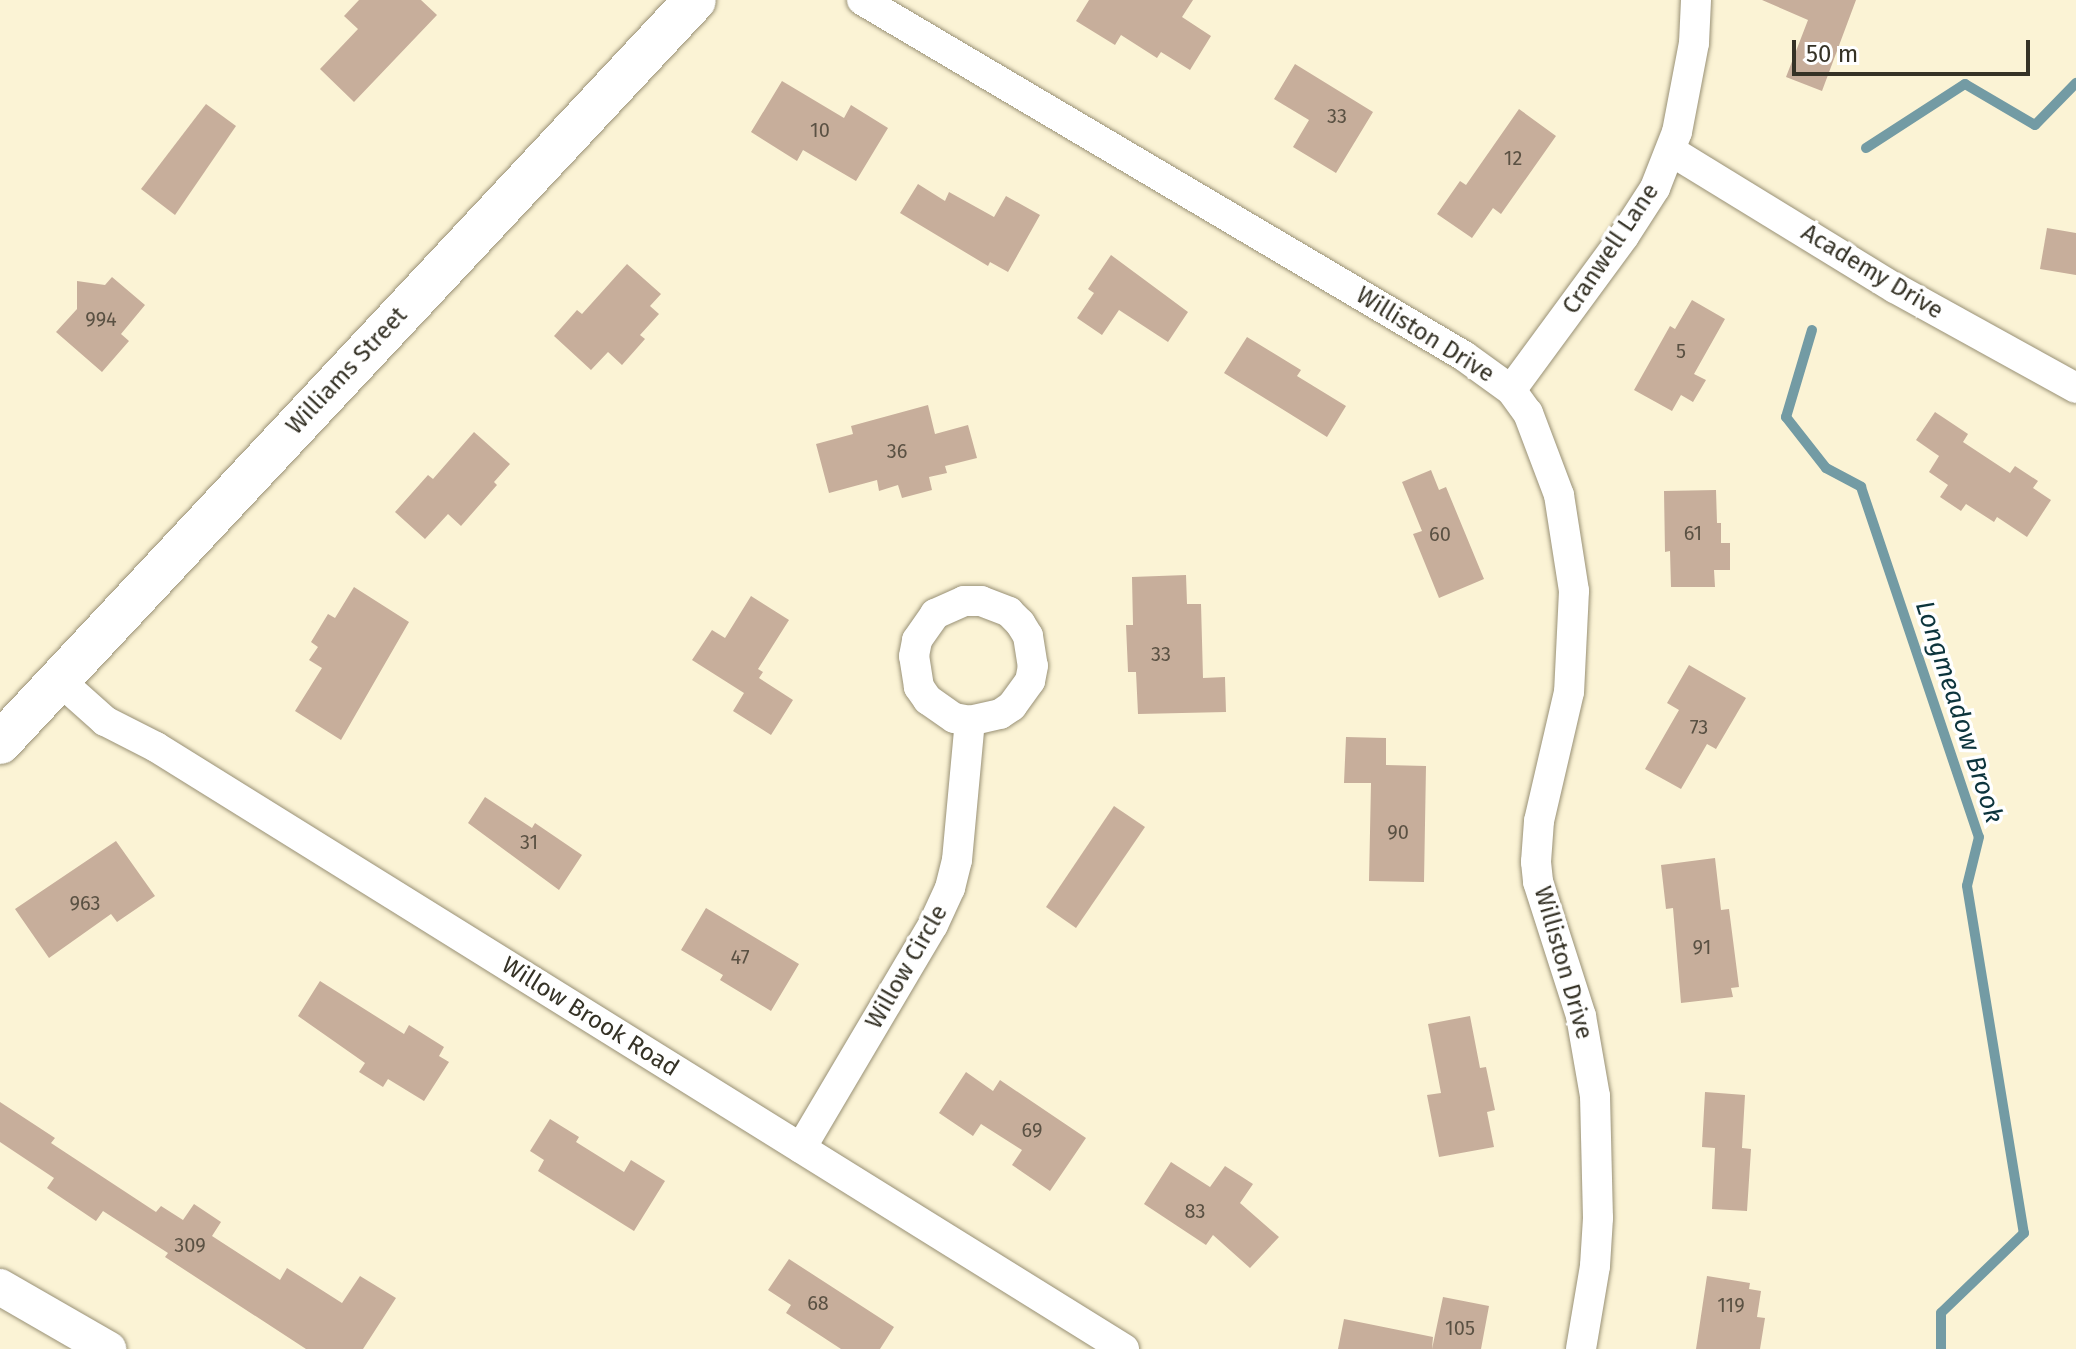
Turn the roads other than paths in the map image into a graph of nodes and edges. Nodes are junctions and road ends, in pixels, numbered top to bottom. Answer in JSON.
{"nodes":[{"id":1,"x":695,"y":0,"type":"edge"},
{"id":2,"x":862,"y":0,"type":"edge"},
{"id":3,"x":1696,"y":0,"type":"edge"},
{"id":4,"x":1671,"y":151,"type":"junction"},
{"id":5,"x":2076,"y":388,"type":"edge"},
{"id":6,"x":1511,"y":390,"type":"junction"},
{"id":7,"x":59,"y":680,"type":"junction"},
{"id":8,"x":970,"y":721,"type":"dead end"},
{"id":9,"x":3,"y":735,"type":"edge"},
{"id":10,"x":801,"y":1148,"type":"junction"},
{"id":11,"x":0,"y":1287,"type":"edge"},
{"id":12,"x":108,"y":1349,"type":"edge"},
{"id":13,"x":1124,"y":1349,"type":"edge"},
{"id":14,"x":1581,"y":1349,"type":"edge"}],
"edges":[{"from":1,"to":7,"type":"main road","name":"Williams Street"},
{"from":2,"to":6,"type":"street","name":"Williston Drive"},
{"from":3,"to":4,"type":"street","name":"Cranwell Lane"},
{"from":4,"to":5,"type":"street","name":"Academy Drive"},
{"from":4,"to":6,"type":"street","name":"Cranwell Lane"},
{"from":6,"to":14,"type":"street","name":"Williston Drive"},
{"from":7,"to":9,"type":"main road","name":"Williams Street"},
{"from":7,"to":10,"type":"street","name":"Willow Brook Road"},
{"from":8,"to":10,"type":"street","name":"Willow Circle"},
{"from":10,"to":13,"type":"street","name":"Willow Brook Road"},
{"from":11,"to":12,"type":"street"}]}
